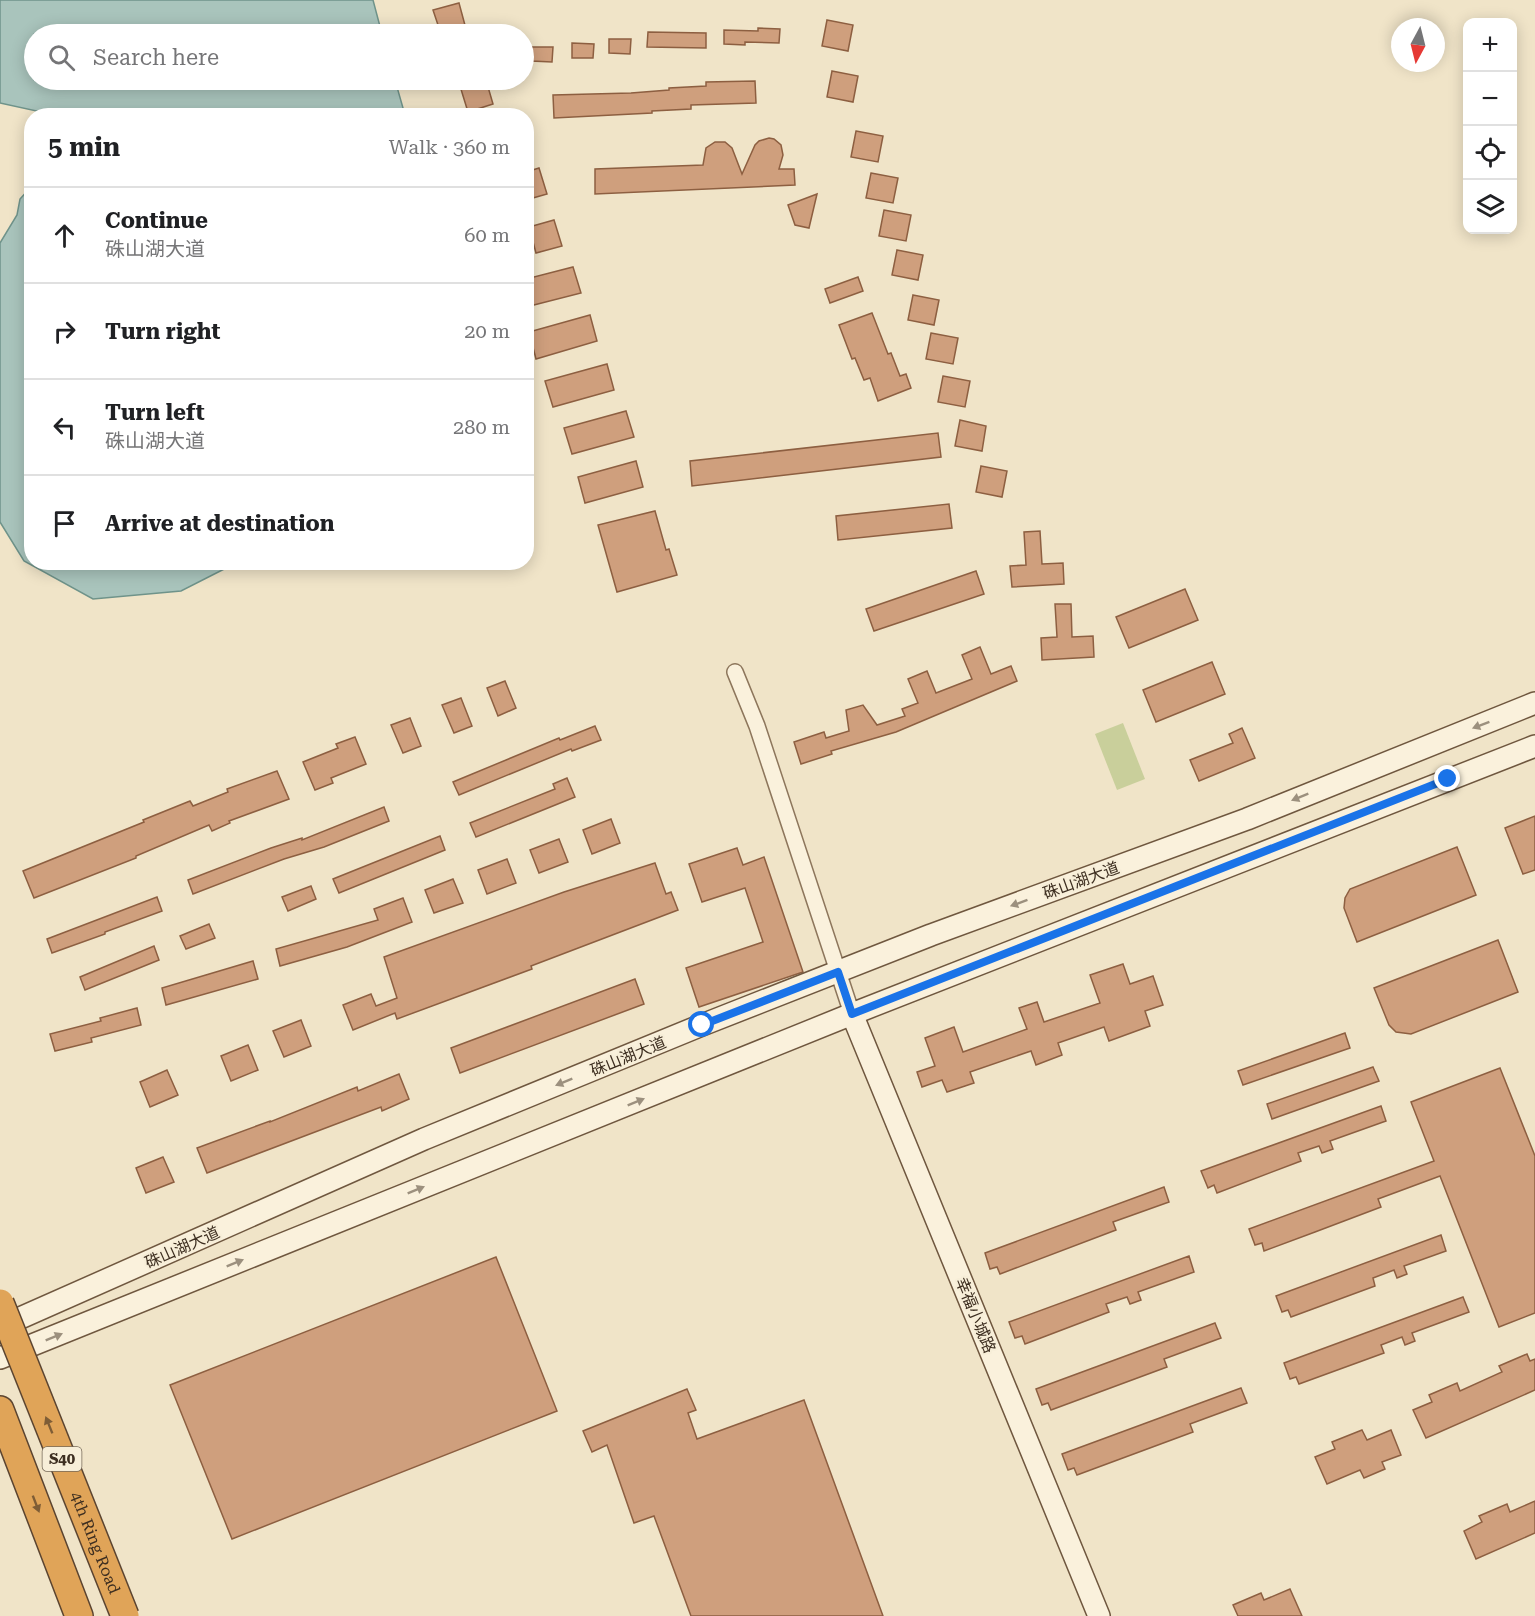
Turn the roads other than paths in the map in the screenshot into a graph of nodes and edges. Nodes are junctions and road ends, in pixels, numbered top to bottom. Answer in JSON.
{"nodes":[{"id":1,"x":735,"y":672,"type":"dead end"},
{"id":2,"x":1535,"y":704,"type":"edge"},
{"id":3,"x":1535,"y":746,"type":"edge"},
{"id":4,"x":838,"y":972,"type":"junction"},
{"id":5,"x":852,"y":1014,"type":"junction"},
{"id":6,"x":0,"y":1303,"type":"edge"},
{"id":7,"x":0,"y":1327,"type":"edge"},
{"id":8,"x":0,"y":1333,"type":"edge"},
{"id":9,"x":4,"y":1357,"type":"edge"},
{"id":10,"x":0,"y":1410,"type":"edge"},
{"id":11,"x":79,"y":1616,"type":"edge"},
{"id":12,"x":124,"y":1616,"type":"edge"},
{"id":13,"x":1099,"y":1616,"type":"edge"}],
"edges":[{"from":1,"to":4,"type":"street"},
{"from":2,"to":4,"type":"main road","name":"硃山湖大道","one_way":true},
{"from":3,"to":5,"type":"main road","name":"硃山湖大道"},
{"from":4,"to":5,"type":"street"},
{"from":4,"to":7,"type":"main road","name":"硃山湖大道","one_way":true},
{"from":9,"to":5,"type":"main road","name":"硃山湖大道","one_way":true},
{"from":5,"to":13,"type":"main road","name":"幸福小城路"},
{"from":12,"to":6,"type":"highway","name":"4th Ring Road","number":"S40","one_way":true,"bridge":true},
{"from":8,"to":9,"type":"main road"},
{"from":10,"to":11,"type":"highway","number":"S40","one_way":true}]}
